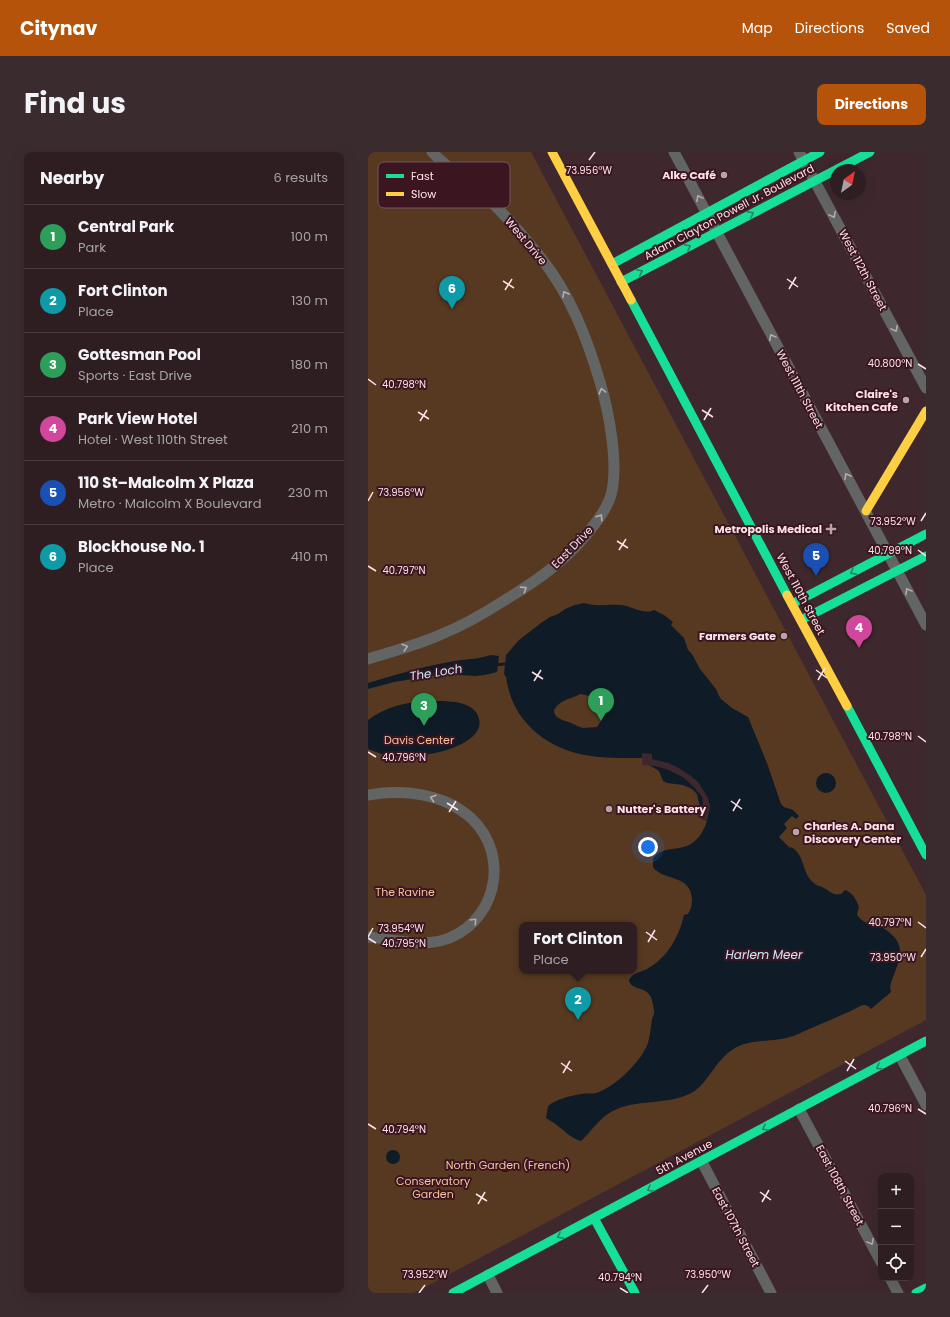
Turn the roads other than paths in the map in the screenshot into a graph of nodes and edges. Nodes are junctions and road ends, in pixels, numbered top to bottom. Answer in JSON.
{"nodes":[{"id":1,"x":432,"y":152,"type":"edge"},
{"id":2,"x":552,"y":152,"type":"edge"},
{"id":3,"x":674,"y":152,"type":"edge"},
{"id":4,"x":820,"y":152,"type":"edge"},
{"id":5,"x":870,"y":152,"type":"edge"},
{"id":6,"x":802,"y":156,"type":"edge"},
{"id":7,"x":444,"y":162,"type":"edge"},
{"id":8,"x":814,"y":180,"type":"junction"},
{"id":9,"x":496,"y":208,"type":"edge"},
{"id":10,"x":707,"y":213,"type":"junction"},
{"id":11,"x":717,"y":232,"type":"junction"},
{"id":12,"x":612,"y":264,"type":"junction"},
{"id":13,"x":621,"y":282,"type":"junction"},
{"id":14,"x":582,"y":330,"type":"joint"},
{"id":15,"x":926,"y":388,"type":"edge"},
{"id":16,"x":926,"y":411,"type":"edge"},
{"id":17,"x":866,"y":511,"type":"junction"},
{"id":18,"x":926,"y":534,"type":"edge"},
{"id":19,"x":888,"y":554,"type":"junction"},
{"id":20,"x":926,"y":556,"type":"edge"},
{"id":21,"x":897,"y":571,"type":"junction"},
{"id":22,"x":792,"y":604,"type":"junction"},
{"id":23,"x":801,"y":620,"type":"junction"},
{"id":24,"x":926,"y":625,"type":"edge"},
{"id":25,"x":368,"y":658,"type":"edge"},
{"id":26,"x":368,"y":795,"type":"edge"},
{"id":27,"x":926,"y":855,"type":"edge"},
{"id":28,"x":368,"y":937,"type":"edge"},
{"id":29,"x":926,"y":1041,"type":"edge"},
{"id":30,"x":900,"y":1056,"type":"junction"},
{"id":31,"x":926,"y":1105,"type":"edge"},
{"id":32,"x":800,"y":1109,"type":"junction"},
{"id":33,"x":702,"y":1162,"type":"junction"},
{"id":34,"x":594,"y":1218,"type":"junction"},
{"id":35,"x":878,"y":1256,"type":"edge"},
{"id":36,"x":488,"y":1275,"type":"junction"},
{"id":37,"x":892,"y":1281,"type":"edge"},
{"id":38,"x":926,"y":1288,"type":"edge"},
{"id":39,"x":453,"y":1293,"type":"edge"},
{"id":40,"x":497,"y":1293,"type":"edge"},
{"id":41,"x":635,"y":1293,"type":"edge"},
{"id":42,"x":771,"y":1293,"type":"edge"},
{"id":43,"x":898,"y":1293,"type":"edge"},
{"id":44,"x":916,"y":1293,"type":"edge"}],
"edges":[{"from":7,"to":1,"type":"street","name":"West Drive","one_way":true},
{"from":2,"to":12,"type":"main road","name":"West 110th Street"},
{"from":10,"to":3,"type":"street","name":"West 111th Street","one_way":true},
{"from":4,"to":6,"type":"main road","name":"Adam Clayton Powell Jr. Boulevard"},
{"from":5,"to":8,"type":"main road","name":"Adam Clayton Powell Jr. Boulevard"},
{"from":6,"to":8,"type":"street","name":"West 112th Street"},
{"from":6,"to":10,"type":"main road","name":"Adam Clayton Powell Jr. Boulevard"},
{"from":11,"to":8,"type":"main road","name":"Adam Clayton Powell Jr. Boulevard","one_way":true},
{"from":8,"to":15,"type":"street","name":"West 112th Street","one_way":true},
{"from":14,"to":9,"type":"street","name":"West Drive","one_way":true},
{"from":10,"to":11,"type":"street","name":"West 111th Street"},
{"from":10,"to":12,"type":"main road","name":"Adam Clayton Powell Jr. Boulevard"},
{"from":13,"to":11,"type":"main road","name":"Adam Clayton Powell Jr. Boulevard","one_way":true},
{"from":17,"to":11,"type":"street","name":"West 111th Street","one_way":true},
{"from":12,"to":13,"type":"main road","name":"West 110th Street"},
{"from":13,"to":22,"type":"main road","name":"West 110th Street"},
{"from":25,"to":14,"type":"street","name":"East Drive","one_way":true},
{"from":16,"to":17,"type":"main road"},
{"from":17,"to":19,"type":"street","name":"West 111th Street"},
{"from":18,"to":19,"type":"main road"},
{"from":19,"to":21,"type":"street","name":"West 111th Street"},
{"from":19,"to":22,"type":"main road","one_way":true},
{"from":20,"to":21,"type":"main road"},
{"from":21,"to":23,"type":"main road"},
{"from":24,"to":21,"type":"street","name":"West 111th Street","one_way":true},
{"from":22,"to":23,"type":"main road","name":"West 110th Street"},
{"from":23,"to":27,"type":"main road","name":"West 110th Street"},
{"from":28,"to":26,"type":"street","one_way":true},
{"from":29,"to":30,"type":"main road","name":"5th Avenue"},
{"from":30,"to":31,"type":"street"},
{"from":30,"to":32,"type":"main road","name":"5th Avenue","one_way":true},
{"from":32,"to":33,"type":"main road","name":"5th Avenue","one_way":true},
{"from":32,"to":35,"type":"street","name":"East 108th Street","one_way":true},
{"from":33,"to":34,"type":"main road","name":"5th Avenue","one_way":true},
{"from":33,"to":42,"type":"street","name":"East 107th Street"},
{"from":34,"to":36,"type":"main road","name":"5th Avenue","one_way":true},
{"from":34,"to":41,"type":"main road"},
{"from":36,"to":39,"type":"main road","name":"5th Avenue"},
{"from":36,"to":40,"type":"street"},
{"from":37,"to":43,"type":"street"},
{"from":38,"to":44,"type":"main road"}]}
